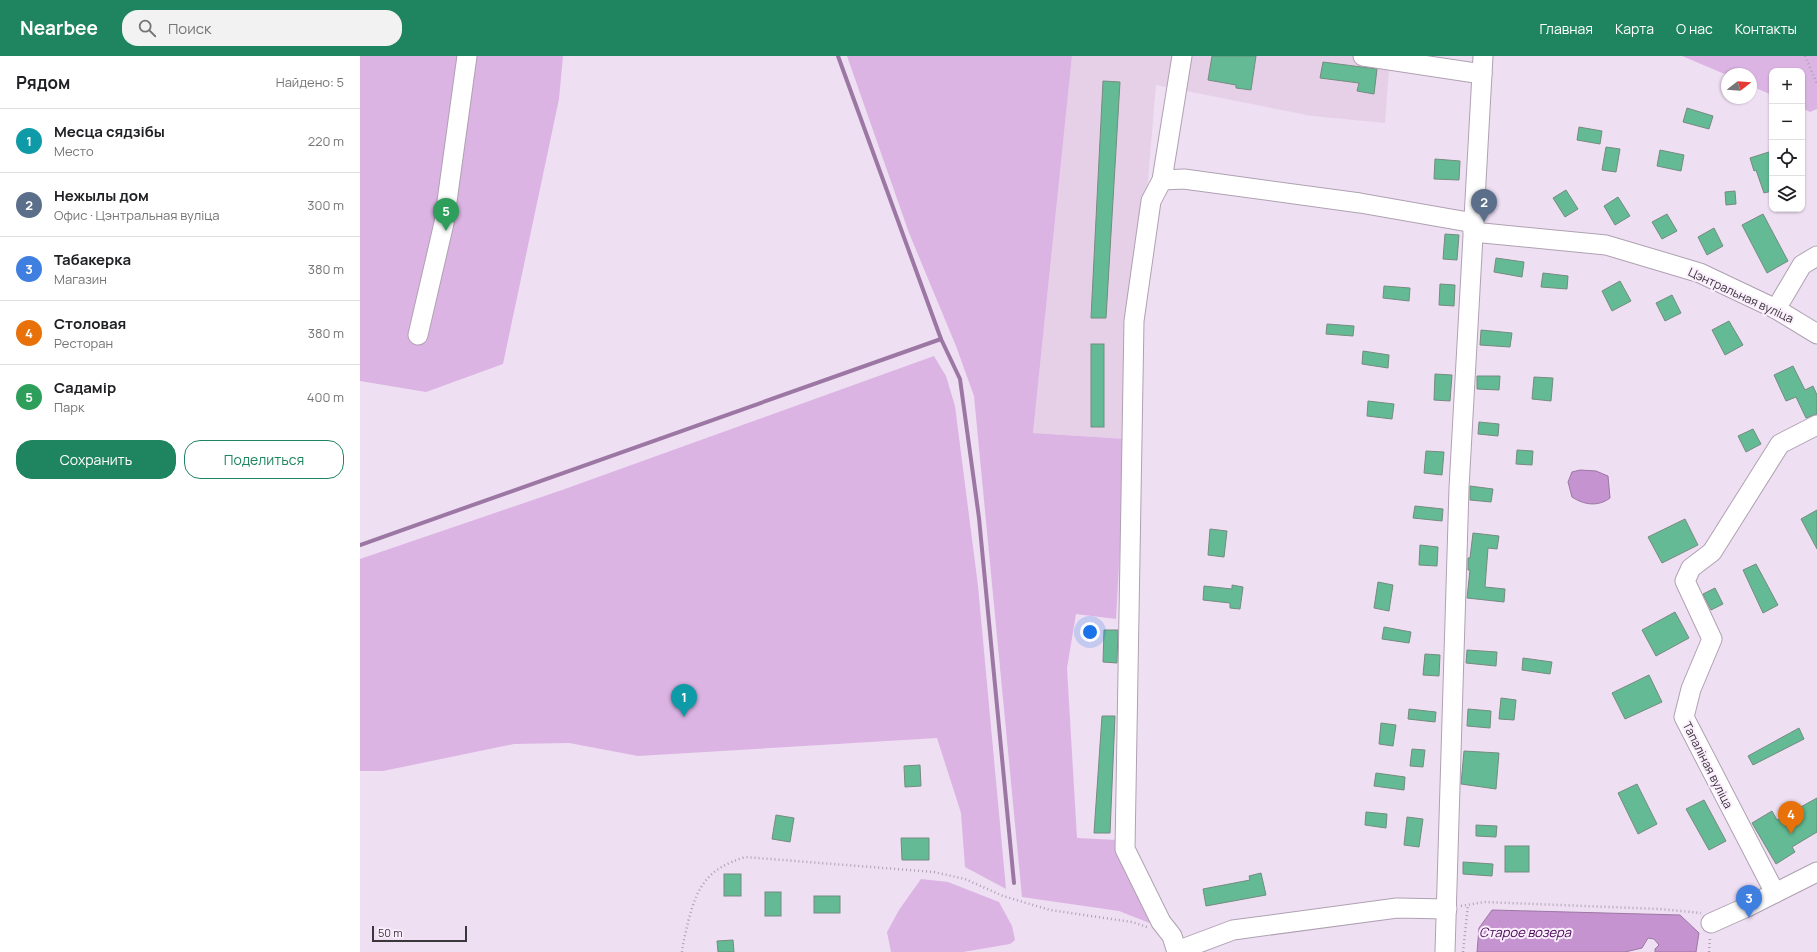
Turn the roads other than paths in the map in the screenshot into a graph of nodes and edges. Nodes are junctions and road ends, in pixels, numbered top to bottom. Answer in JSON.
{"nodes":[{"id":1,"x":467,"y":56,"type":"edge"},
{"id":2,"x":1182,"y":56,"type":"edge"},
{"id":3,"x":1363,"y":56,"type":"edge"},
{"id":4,"x":1483,"y":65,"type":"edge"},
{"id":5,"x":1162,"y":180,"type":"junction"},
{"id":6,"x":1474,"y":227,"type":"junction"},
{"id":7,"x":1817,"y":256,"type":"edge"},
{"id":8,"x":1776,"y":309,"type":"junction"},
{"id":9,"x":1817,"y":334,"type":"edge"},
{"id":10,"x":418,"y":335,"type":"dead end"},
{"id":11,"x":1817,"y":425,"type":"edge"},
{"id":12,"x":1817,"y":872,"type":"edge"},
{"id":13,"x":1775,"y":893,"type":"junction"},
{"id":14,"x":1447,"y":909,"type":"junction"},
{"id":15,"x":1711,"y":923,"type":"road end"},
{"id":16,"x":1175,"y":946,"type":"edge"},
{"id":17,"x":1444,"y":952,"type":"edge"}],
"edges":[{"from":1,"to":10,"type":"street"},
{"from":2,"to":5,"type":"street"},
{"from":3,"to":4,"type":"street"},
{"from":4,"to":6,"type":"street"},
{"from":5,"to":6,"type":"street","name":"Цэнтральная вуліца"},
{"from":5,"to":16,"type":"street"},
{"from":6,"to":8,"type":"street","name":"Цэнтральная вуліца"},
{"from":6,"to":14,"type":"street"},
{"from":7,"to":8,"type":"street"},
{"from":8,"to":9,"type":"street","name":"Цэнтральная вуліца"},
{"from":11,"to":13,"type":"street","name":"Тапаліная вуліца"},
{"from":12,"to":13,"type":"street"},
{"from":13,"to":15,"type":"street"},
{"from":14,"to":16,"type":"street"},
{"from":14,"to":17,"type":"street"}]}
